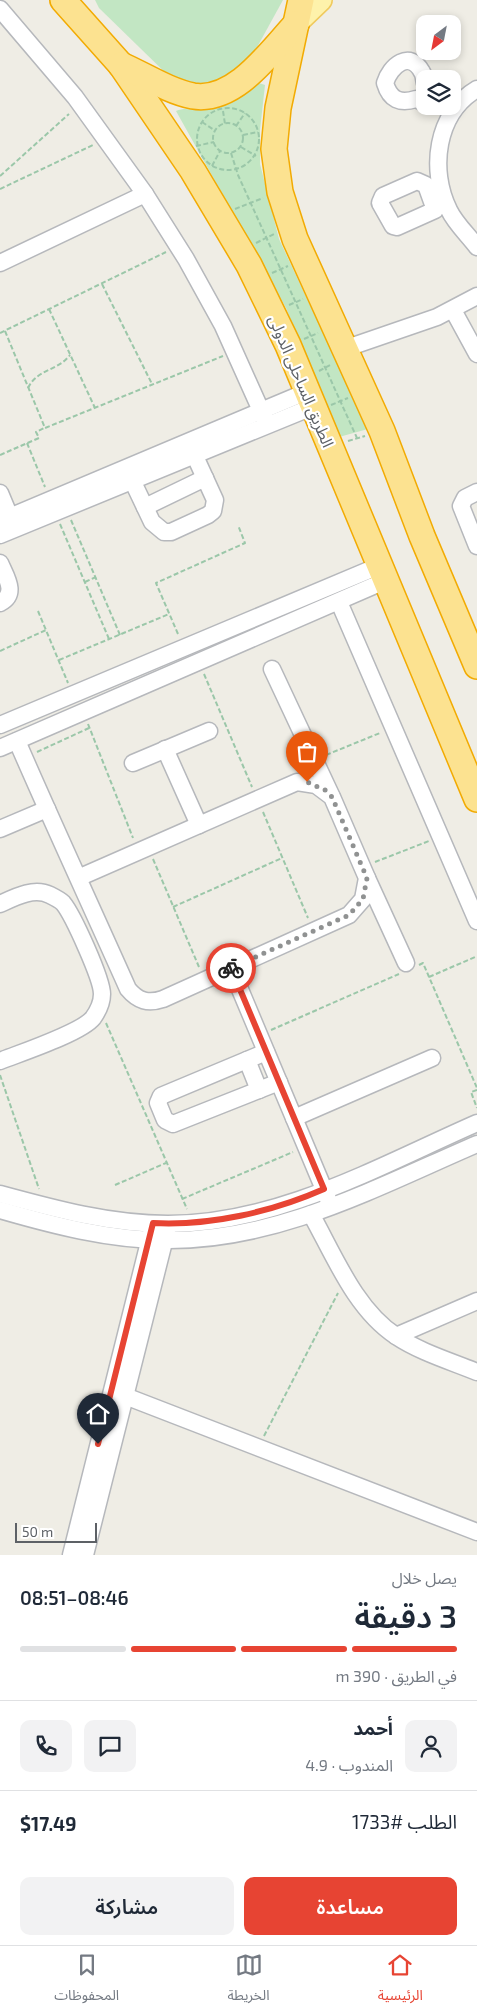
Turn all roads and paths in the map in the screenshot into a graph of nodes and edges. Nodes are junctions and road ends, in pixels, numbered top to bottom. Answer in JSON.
{"nodes":[{"id":1,"x":302,"y":0,"type":"edge"},
{"id":2,"x":321,"y":0,"type":"edge"},
{"id":3,"x":70,"y":4,"type":"edge"},
{"id":4,"x":0,"y":9,"type":"edge"},
{"id":5,"x":296,"y":24,"type":"junction"},
{"id":6,"x":121,"y":65,"type":"junction"},
{"id":7,"x":421,"y":70,"type":"edge"},
{"id":8,"x":477,"y":89,"type":"edge"},
{"id":9,"x":416,"y":98,"type":"edge"},
{"id":10,"x":461,"y":102,"type":"edge"},
{"id":11,"x":80,"y":104,"type":"junction"},
{"id":12,"x":222,"y":108,"type":"junction"},
{"id":13,"x":245,"y":112,"type":"junction"},
{"id":14,"x":451,"y":115,"type":"edge"},
{"id":15,"x":202,"y":122,"type":"junction"},
{"id":16,"x":225,"y":124,"type":"junction"},
{"id":17,"x":236,"y":126,"type":"junction"},
{"id":18,"x":215,"y":130,"type":"junction"},
{"id":19,"x":107,"y":139,"type":"junction"},
{"id":20,"x":231,"y":153,"type":"junction"},
{"id":21,"x":236,"y":169,"type":"junction"},
{"id":22,"x":0,"y":176,"type":"edge"},
{"id":23,"x":0,"y":189,"type":"edge"},
{"id":24,"x":280,"y":192,"type":"junction"},
{"id":25,"x":145,"y":194,"type":"junction"},
{"id":26,"x":250,"y":203,"type":"junction"},
{"id":27,"x":221,"y":214,"type":"junction"},
{"id":28,"x":290,"y":226,"type":"junction"},
{"id":29,"x":266,"y":238,"type":"junction"},
{"id":30,"x":178,"y":246,"type":"junction"},
{"id":31,"x":477,"y":246,"type":"edge"},
{"id":32,"x":241,"y":250,"type":"junction"},
{"id":33,"x":1,"y":259,"type":"edge"},
{"id":34,"x":304,"y":259,"type":"junction"},
{"id":35,"x":280,"y":270,"type":"junction"},
{"id":36,"x":257,"y":280,"type":"junction"},
{"id":37,"x":101,"y":283,"type":"junction"},
{"id":38,"x":319,"y":292,"type":"junction"},
{"id":39,"x":477,"y":296,"type":"edge"},
{"id":40,"x":296,"y":302,"type":"junction"},
{"id":41,"x":49,"y":309,"type":"junction"},
{"id":42,"x":453,"y":310,"type":"junction"},
{"id":43,"x":273,"y":312,"type":"junction"},
{"id":44,"x":334,"y":326,"type":"junction"},
{"id":45,"x":4,"y":331,"type":"junction"},
{"id":46,"x":0,"y":333,"type":"edge"},
{"id":47,"x":310,"y":336,"type":"junction"},
{"id":48,"x":288,"y":345,"type":"junction"},
{"id":49,"x":234,"y":351,"type":"junction"},
{"id":50,"x":346,"y":353,"type":"junction"},
{"id":51,"x":477,"y":354,"type":"edge"},
{"id":52,"x":70,"y":355,"type":"junction"},
{"id":53,"x":325,"y":368,"type":"junction"},
{"id":54,"x":152,"y":384,"type":"junction"},
{"id":55,"x":28,"y":388,"type":"junction"},
{"id":56,"x":364,"y":391,"type":"junction"},
{"id":57,"x":309,"y":398,"type":"junction"},
{"id":58,"x":340,"y":401,"type":"junction"},
{"id":59,"x":95,"y":408,"type":"junction"},
{"id":60,"x":264,"y":417,"type":"junction"},
{"id":61,"x":45,"y":428,"type":"junction"},
{"id":62,"x":382,"y":431,"type":"junction"},
{"id":63,"x":357,"y":438,"type":"junction"},
{"id":64,"x":27,"y":443,"type":"junction"},
{"id":65,"x":329,"y":447,"type":"junction"},
{"id":66,"x":194,"y":454,"type":"junction"},
{"id":67,"x":0,"y":455,"type":"edge"},
{"id":68,"x":205,"y":478,"type":"junction"},
{"id":69,"x":132,"y":480,"type":"junction"},
{"id":70,"x":0,"y":494,"type":"edge"},
{"id":71,"x":472,"y":494,"type":"edge"},
{"id":72,"x":57,"y":506,"type":"junction"},
{"id":73,"x":145,"y":506,"type":"junction"},
{"id":74,"x":5,"y":519,"type":"edge"},
{"id":75,"x":477,"y":520,"type":"edge"},
{"id":76,"x":238,"y":525,"type":"dead end"},
{"id":77,"x":0,"y":535,"type":"edge"},
{"id":78,"x":477,"y":546,"type":"edge"},
{"id":79,"x":0,"y":564,"type":"edge"},
{"id":80,"x":384,"y":572,"type":"junction"},
{"id":81,"x":96,"y":577,"type":"junction"},
{"id":82,"x":85,"y":582,"type":"junction"},
{"id":83,"x":339,"y":602,"type":"junction"},
{"id":84,"x":0,"y":603,"type":"edge"},
{"id":85,"x":38,"y":611,"type":"dead end"},
{"id":86,"x":169,"y":614,"type":"junction"},
{"id":87,"x":46,"y":630,"type":"junction"},
{"id":88,"x":120,"y":635,"type":"junction"},
{"id":89,"x":109,"y":639,"type":"junction"},
{"id":90,"x":184,"y":648,"type":"junction"},
{"id":91,"x":0,"y":651,"type":"edge"},
{"id":92,"x":59,"y":660,"type":"junction"},
{"id":93,"x":477,"y":666,"type":"edge"},
{"id":94,"x":272,"y":669,"type":"dead end"},
{"id":95,"x":73,"y":694,"type":"junction"},
{"id":96,"x":83,"y":712,"type":"junction"},
{"id":97,"x":0,"y":725,"type":"edge"},
{"id":98,"x":89,"y":728,"type":"junction"},
{"id":99,"x":394,"y":728,"type":"junction"},
{"id":100,"x":209,"y":730,"type":"dead end"},
{"id":101,"x":18,"y":741,"type":"junction"},
{"id":102,"x":0,"y":748,"type":"edge"},
{"id":103,"x":165,"y":749,"type":"junction"},
{"id":104,"x":24,"y":757,"type":"junction"},
{"id":105,"x":314,"y":760,"type":"junction"},
{"id":106,"x":132,"y":763,"type":"dead end"},
{"id":107,"x":332,"y":797,"type":"junction"},
{"id":108,"x":477,"y":799,"type":"edge"},
{"id":109,"x":47,"y":809,"type":"junction"},
{"id":110,"x":199,"y":825,"type":"junction"},
{"id":111,"x":0,"y":829,"type":"edge"},
{"id":112,"x":440,"y":837,"type":"junction"},
{"id":113,"x":143,"y":850,"type":"junction"},
{"id":114,"x":282,"y":858,"type":"dead end"},
{"id":115,"x":365,"y":873,"type":"junction"},
{"id":116,"x":78,"y":878,"type":"junction"},
{"id":117,"x":0,"y":904,"type":"edge"},
{"id":118,"x":173,"y":907,"type":"junction"},
{"id":119,"x":477,"y":921,"type":"edge"},
{"id":120,"x":475,"y":957,"type":"dead end"},
{"id":121,"x":408,"y":967,"type":"junction"},
{"id":122,"x":231,"y":968,"type":"junction"},
{"id":123,"x":429,"y":977,"type":"junction"},
{"id":124,"x":204,"y":980,"type":"junction"},
{"id":125,"x":96,"y":1012,"type":"junction"},
{"id":126,"x":259,"y":1035,"type":"junction"},
{"id":127,"x":266,"y":1052,"type":"junction"},
{"id":128,"x":432,"y":1058,"type":"dead end"},
{"id":129,"x":247,"y":1060,"type":"junction"},
{"id":130,"x":0,"y":1061,"type":"edge"},
{"id":131,"x":0,"y":1076,"type":"edge"},
{"id":132,"x":279,"y":1082,"type":"junction"},
{"id":133,"x":477,"y":1089,"type":"edge"},
{"id":134,"x":259,"y":1090,"type":"junction"},
{"id":135,"x":477,"y":1108,"type":"edge"},
{"id":136,"x":294,"y":1118,"type":"junction"},
{"id":137,"x":477,"y":1123,"type":"edge"},
{"id":138,"x":477,"y":1144,"type":"edge"},
{"id":139,"x":305,"y":1146,"type":"junction"},
{"id":140,"x":166,"y":1163,"type":"junction"},
{"id":141,"x":115,"y":1185,"type":"dead end"},
{"id":142,"x":324,"y":1189,"type":"junction"},
{"id":143,"x":0,"y":1194,"type":"edge"},
{"id":144,"x":182,"y":1199,"type":"junction"},
{"id":145,"x":44,"y":1207,"type":"junction"},
{"id":146,"x":331,"y":1207,"type":"junction"},
{"id":147,"x":0,"y":1210,"type":"edge"},
{"id":148,"x":311,"y":1214,"type":"junction"},
{"id":149,"x":192,"y":1222,"type":"junction"},
{"id":150,"x":161,"y":1223,"type":"junction"},
{"id":151,"x":158,"y":1240,"type":"junction"},
{"id":152,"x":346,"y":1278,"type":"junction"},
{"id":153,"x":477,"y":1301,"type":"edge"},
{"id":154,"x":396,"y":1336,"type":"junction"},
{"id":155,"x":477,"y":1372,"type":"edge"},
{"id":156,"x":125,"y":1396,"type":"junction"},
{"id":157,"x":259,"y":1447,"type":"junction"},
{"id":158,"x":477,"y":1532,"type":"edge"},
{"id":159,"x":84,"y":1554,"type":"edge"}],
"edges":[{"from":1,"to":5,"type":"highway"},
{"from":2,"to":5,"type":"main road"},
{"from":3,"to":6,"type":"highway","name":"الطريق الساحلى الدولى"},
{"from":4,"to":11,"type":"street"},
{"from":5,"to":6,"type":"highway"},
{"from":5,"to":24,"type":"highway"},
{"from":6,"to":27,"type":"highway","name":"الطريق الساحلى الدولى"},
{"from":7,"to":9,"type":"street"},
{"from":8,"to":10,"type":"street"},
{"from":11,"to":19,"type":"street"},
{"from":11,"to":22,"type":"path"},
{"from":12,"to":13,"type":"path"},
{"from":12,"to":15,"type":"path"},
{"from":12,"to":16,"type":"path"},
{"from":13,"to":17,"type":"path"},
{"from":13,"to":21,"type":"path"},
{"from":14,"to":31,"type":"street"},
{"from":15,"to":18,"type":"path"},
{"from":15,"to":21,"type":"path"},
{"from":16,"to":17,"type":"path"},
{"from":16,"to":18,"type":"path"},
{"from":17,"to":20,"type":"path"},
{"from":18,"to":20,"type":"path"},
{"from":19,"to":23,"type":"path"},
{"from":19,"to":25,"type":"street"},
{"from":20,"to":21,"type":"path"},
{"from":21,"to":26,"type":"path"},
{"from":24,"to":26,"type":"path"},
{"from":24,"to":28,"type":"highway"},
{"from":25,"to":30,"type":"street"},
{"from":25,"to":33,"type":"street"},
{"from":26,"to":27,"type":"path"},
{"from":26,"to":29,"type":"path"},
{"from":27,"to":32,"type":"highway","name":"الطريق الساحلى الدولى"},
{"from":28,"to":29,"type":"path"},
{"from":28,"to":34,"type":"highway"},
{"from":29,"to":32,"type":"path"},
{"from":29,"to":35,"type":"path"},
{"from":30,"to":37,"type":"path"},
{"from":30,"to":49,"type":"street"},
{"from":32,"to":36,"type":"highway","name":"الطريق الساحلى الدولى"},
{"from":34,"to":35,"type":"path"},
{"from":34,"to":38,"type":"highway"},
{"from":35,"to":36,"type":"path"},
{"from":35,"to":40,"type":"path"},
{"from":36,"to":43,"type":"highway","name":"الطريق الساحلى الدولى"},
{"from":37,"to":41,"type":"path"},
{"from":37,"to":54,"type":"path"},
{"from":38,"to":40,"type":"path"},
{"from":38,"to":44,"type":"highway"},
{"from":39,"to":42,"type":"street"},
{"from":40,"to":43,"type":"path"},
{"from":40,"to":47,"type":"path"},
{"from":41,"to":45,"type":"path"},
{"from":41,"to":52,"type":"path"},
{"from":42,"to":50,"type":"street"},
{"from":42,"to":51,"type":"street"},
{"from":43,"to":48,"type":"highway","name":"الطريق الساحلى الدولى"},
{"from":44,"to":47,"type":"path"},
{"from":44,"to":50,"type":"highway"},
{"from":45,"to":46,"type":"path"},
{"from":45,"to":55,"type":"path"},
{"from":47,"to":48,"type":"path"},
{"from":47,"to":53,"type":"path"},
{"from":48,"to":57,"type":"highway","name":"الطريق الساحلى الدولى"},
{"from":49,"to":54,"type":"path"},
{"from":49,"to":60,"type":"street"},
{"from":50,"to":53,"type":"path"},
{"from":50,"to":56,"type":"highway"},
{"from":52,"to":55,"type":"path"},
{"from":52,"to":59,"type":"path"},
{"from":53,"to":57,"type":"path"},
{"from":53,"to":58,"type":"path"},
{"from":54,"to":59,"type":"path"},
{"from":55,"to":61,"type":"path"},
{"from":56,"to":58,"type":"path"},
{"from":56,"to":62,"type":"highway"},
{"from":57,"to":58,"type":"path"},
{"from":57,"to":60,"type":"street"},
{"from":57,"to":65,"type":"highway","name":"الطريق الساحلى الدولى"},
{"from":58,"to":63,"type":"path"},
{"from":59,"to":61,"type":"path"},
{"from":60,"to":66,"type":"street"},
{"from":60,"to":72,"type":"street"},
{"from":61,"to":64,"type":"path"},
{"from":62,"to":63,"type":"path"},
{"from":62,"to":93,"type":"highway"},
{"from":63,"to":65,"type":"path"},
{"from":64,"to":67,"type":"path"},
{"from":64,"to":72,"type":"path"},
{"from":65,"to":80,"type":"highway","name":"الطريق الساحلى الدولى"},
{"from":66,"to":68,"type":"street"},
{"from":66,"to":69,"type":"street"},
{"from":68,"to":73,"type":"street"},
{"from":68,"to":73,"type":"street"},
{"from":69,"to":72,"type":"street"},
{"from":69,"to":73,"type":"street"},
{"from":70,"to":74,"type":"street"},
{"from":71,"to":75,"type":"street"},
{"from":71,"to":78,"type":"street"},
{"from":72,"to":74,"type":"street"},
{"from":72,"to":77,"type":"street"},
{"from":72,"to":81,"type":"path"},
{"from":72,"to":82,"type":"path"},
{"from":76,"to":86,"type":"path"},
{"from":79,"to":84,"type":"street"},
{"from":80,"to":83,"type":"street"},
{"from":80,"to":90,"type":"street"},
{"from":80,"to":108,"type":"highway","name":"الطريق الساحلى الدولى"},
{"from":81,"to":82,"type":"path"},
{"from":81,"to":88,"type":"path"},
{"from":82,"to":89,"type":"path"},
{"from":83,"to":96,"type":"street"},
{"from":83,"to":99,"type":"street"},
{"from":85,"to":87,"type":"path"},
{"from":86,"to":88,"type":"path"},
{"from":86,"to":90,"type":"path"},
{"from":87,"to":91,"type":"path"},
{"from":87,"to":92,"type":"path"},
{"from":88,"to":89,"type":"path"},
{"from":89,"to":92,"type":"path"},
{"from":90,"to":95,"type":"street"},
{"from":92,"to":95,"type":"path"},
{"from":94,"to":105,"type":"street"},
{"from":95,"to":97,"type":"street"},
{"from":96,"to":98,"type":"path"},
{"from":96,"to":101,"type":"street"},
{"from":98,"to":104,"type":"path"},
{"from":98,"to":113,"type":"path"},
{"from":99,"to":105,"type":"path"},
{"from":99,"to":112,"type":"street"},
{"from":100,"to":103,"type":"street"},
{"from":101,"to":102,"type":"street"},
{"from":101,"to":104,"type":"street"},
{"from":103,"to":106,"type":"street"},
{"from":103,"to":110,"type":"street"},
{"from":104,"to":109,"type":"street"},
{"from":105,"to":107,"type":"street"},
{"from":107,"to":110,"type":"street"},
{"from":107,"to":115,"type":"street"},
{"from":109,"to":111,"type":"street"},
{"from":109,"to":116,"type":"street"},
{"from":110,"to":113,"type":"street"},
{"from":112,"to":115,"type":"path"},
{"from":112,"to":119,"type":"street"},
{"from":113,"to":116,"type":"street"},
{"from":113,"to":118,"type":"path"},
{"from":114,"to":118,"type":"path"},
{"from":115,"to":121,"type":"street"},
{"from":115,"to":122,"type":"street"},
{"from":116,"to":124,"type":"street"},
{"from":117,"to":125,"type":"street"},
{"from":118,"to":124,"type":"path"},
{"from":120,"to":123,"type":"path"},
{"from":121,"to":123,"type":"path"},
{"from":121,"to":126,"type":"path"},
{"from":122,"to":124,"type":"street"},
{"from":122,"to":126,"type":"street"},
{"from":123,"to":133,"type":"path"},
{"from":125,"to":130,"type":"street"},
{"from":125,"to":140,"type":"path"},
{"from":126,"to":127,"type":"street"},
{"from":127,"to":129,"type":"street"},
{"from":127,"to":132,"type":"street"},
{"from":128,"to":136,"type":"street"},
{"from":129,"to":134,"type":"street"},
{"from":129,"to":134,"type":"street"},
{"from":131,"to":145,"type":"path"},
{"from":132,"to":134,"type":"street"},
{"from":132,"to":136,"type":"street"},
{"from":133,"to":135,"type":"path"},
{"from":136,"to":139,"type":"street"},
{"from":137,"to":142,"type":"street"},
{"from":138,"to":146,"type":"street"},
{"from":139,"to":142,"type":"street"},
{"from":139,"to":144,"type":"path"},
{"from":140,"to":141,"type":"path"},
{"from":140,"to":144,"type":"path"},
{"from":142,"to":146,"type":"street"},
{"from":142,"to":149,"type":"street"},
{"from":143,"to":145,"type":"street"},
{"from":144,"to":149,"type":"path"},
{"from":145,"to":150,"type":"street"},
{"from":146,"to":148,"type":"street"},
{"from":147,"to":151,"type":"street"},
{"from":148,"to":151,"type":"street"},
{"from":148,"to":152,"type":"street"},
{"from":149,"to":150,"type":"street"},
{"from":150,"to":151,"type":"street"},
{"from":151,"to":156,"type":"street"},
{"from":151,"to":159,"type":"street"},
{"from":152,"to":154,"type":"street"},
{"from":152,"to":157,"type":"path"},
{"from":153,"to":154,"type":"street"},
{"from":154,"to":155,"type":"street"},
{"from":156,"to":157,"type":"street"},
{"from":156,"to":159,"type":"street"},
{"from":157,"to":158,"type":"street"}]}
